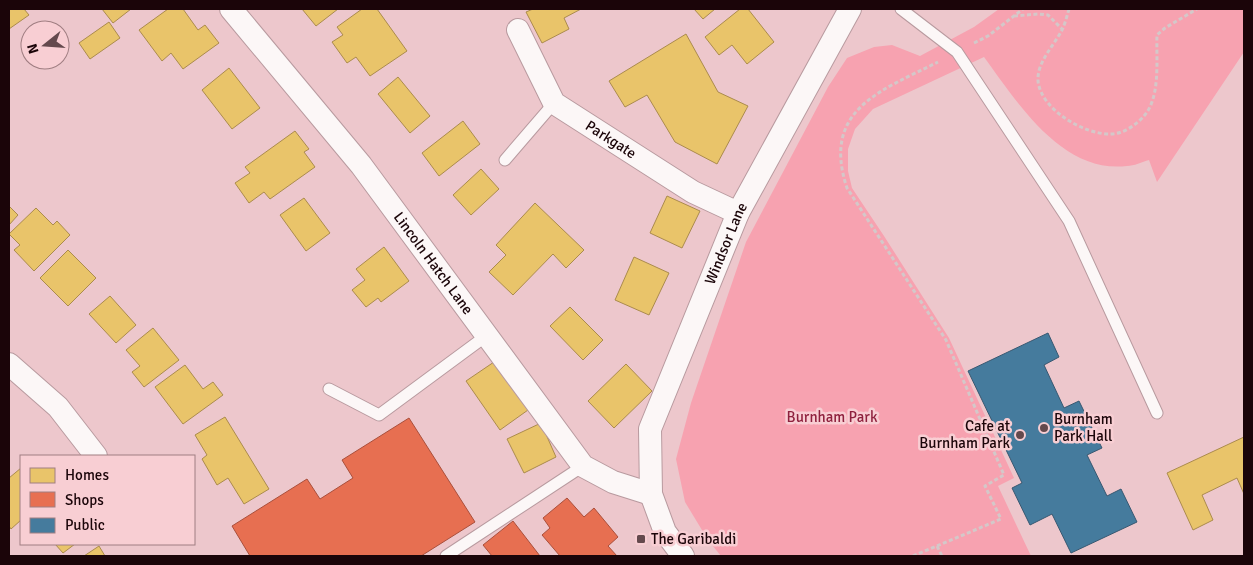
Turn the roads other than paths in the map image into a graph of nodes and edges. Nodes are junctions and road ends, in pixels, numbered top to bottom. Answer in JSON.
{"nodes":[{"id":1,"x":231,"y":9,"type":"edge"},
{"id":2,"x":850,"y":9,"type":"edge"},
{"id":3,"x":901,"y":9,"type":"edge"},
{"id":4,"x":518,"y":30,"type":"dead end"},
{"id":5,"x":554,"y":103,"type":"junction"},
{"id":6,"x":505,"y":160,"type":"dead end"},
{"id":7,"x":738,"y":213,"type":"junction"},
{"id":8,"x":486,"y":336,"type":"junction"},
{"id":9,"x":9,"y":364,"type":"edge"},
{"id":10,"x":329,"y":389,"type":"dead end"},
{"id":11,"x":1157,"y":413,"type":"dead end"},
{"id":12,"x":95,"y":455,"type":"edge"},
{"id":13,"x":583,"y":466,"type":"junction"},
{"id":14,"x":651,"y":494,"type":"junction"},
{"id":15,"x":446,"y":556,"type":"edge"},
{"id":16,"x":683,"y":556,"type":"edge"}],
"edges":[{"from":1,"to":8,"type":"street","name":"Lincoln Hatch Lane"},
{"from":2,"to":7,"type":"street","name":"Windsor Lane"},
{"from":3,"to":11,"type":"lane"},
{"from":4,"to":5,"type":"street"},
{"from":5,"to":6,"type":"lane"},
{"from":5,"to":7,"type":"street","name":"Parkgate"},
{"from":7,"to":14,"type":"street","name":"Windsor Lane"},
{"from":8,"to":10,"type":"lane"},
{"from":8,"to":13,"type":"street","name":"Lincoln Hatch Lane"},
{"from":9,"to":12,"type":"street"},
{"from":13,"to":14,"type":"street","name":"Lincoln Hatch Lane"},
{"from":13,"to":15,"type":"lane"},
{"from":14,"to":16,"type":"street","name":"Windsor Lane"}]}
